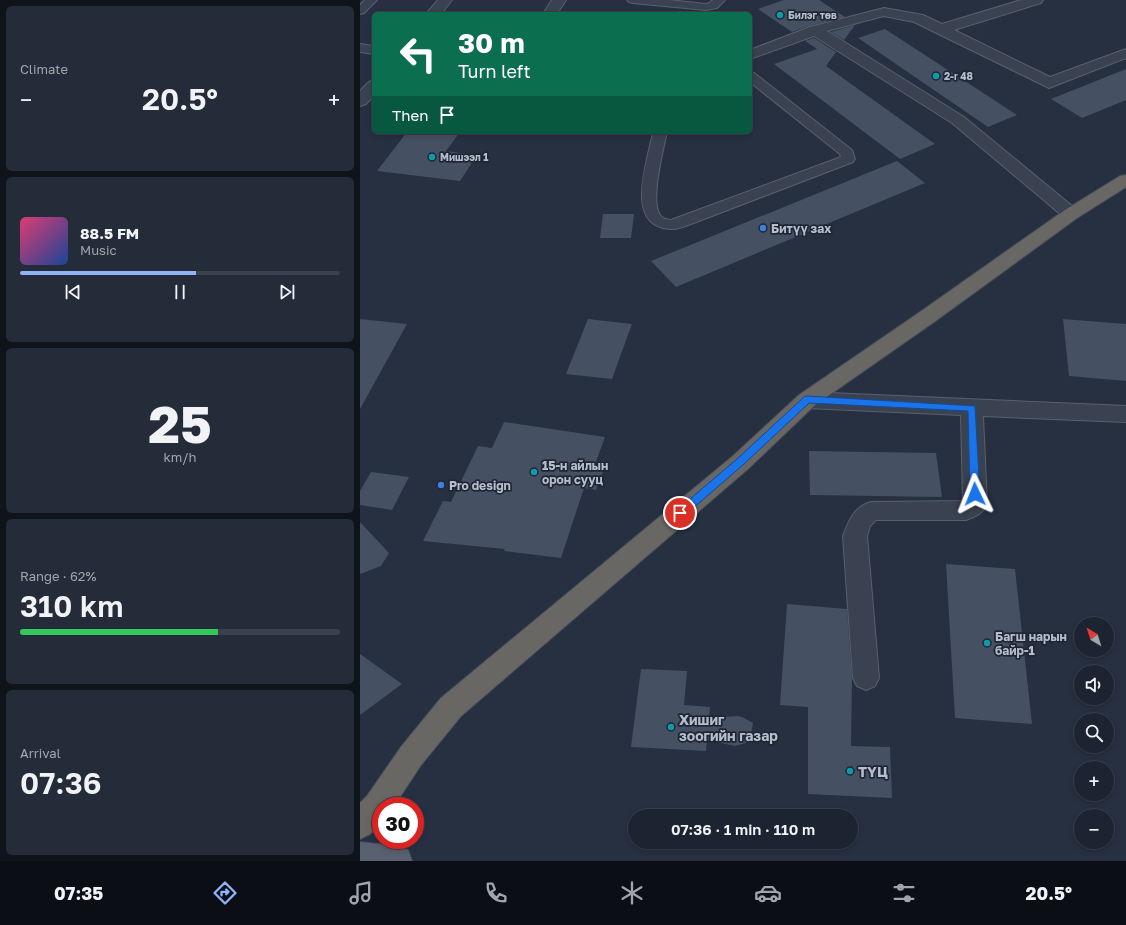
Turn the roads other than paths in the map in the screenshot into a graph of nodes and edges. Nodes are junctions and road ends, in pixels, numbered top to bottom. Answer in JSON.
{"nodes":[{"id":1,"x":371,"y":0,"type":"edge"},
{"id":2,"x":445,"y":0,"type":"edge"},
{"id":3,"x":559,"y":0,"type":"edge"},
{"id":4,"x":633,"y":0,"type":"edge"},
{"id":5,"x":719,"y":0,"type":"edge"},
{"id":6,"x":1036,"y":0,"type":"edge"},
{"id":7,"x":360,"y":11,"type":"edge"},
{"id":8,"x":435,"y":12,"type":"edge"},
{"id":9,"x":551,"y":12,"type":"edge"},
{"id":10,"x":942,"y":29,"type":"junction"},
{"id":11,"x":815,"y":30,"type":"junction"},
{"id":12,"x":360,"y":48,"type":"edge"},
{"id":13,"x":372,"y":50,"type":"edge"},
{"id":14,"x":1126,"y":53,"type":"edge"},
{"id":15,"x":752,"y":54,"type":"edge"},
{"id":16,"x":752,"y":78,"type":"edge"},
{"id":17,"x":372,"y":87,"type":"edge"},
{"id":18,"x":360,"y":101,"type":"edge"},
{"id":19,"x":660,"y":134,"type":"edge"},
{"id":20,"x":1126,"y":180,"type":"edge"},
{"id":21,"x":1071,"y":214,"type":"junction"},
{"id":22,"x":807,"y":400,"type":"junction"},
{"id":23,"x":972,"y":408,"type":"junction"},
{"id":24,"x":1126,"y":414,"type":"edge"},
{"id":25,"x":866,"y":678,"type":"dead end"},
{"id":26,"x":360,"y":824,"type":"edge"},
{"id":27,"x":360,"y":857,"type":"edge"},
{"id":28,"x":397,"y":861,"type":"edge"}],
"edges":[{"from":1,"to":7,"type":"lane"},
{"from":2,"to":8,"type":"street"},
{"from":3,"to":9,"type":"street"},
{"from":4,"to":5,"type":"lane"},
{"from":6,"to":10,"type":"street"},
{"from":10,"to":11,"type":"street"},
{"from":10,"to":14,"type":"street"},
{"from":11,"to":15,"type":"street"},
{"from":11,"to":21,"type":"street"},
{"from":12,"to":13,"type":"street"},
{"from":16,"to":19,"type":"lane"},
{"from":17,"to":18,"type":"street"},
{"from":20,"to":21,"type":"highway"},
{"from":21,"to":22,"type":"highway"},
{"from":22,"to":23,"type":"street"},
{"from":22,"to":26,"type":"highway"},
{"from":23,"to":24,"type":"street"},
{"from":23,"to":25,"type":"street"},
{"from":27,"to":28,"type":"main road"}]}
